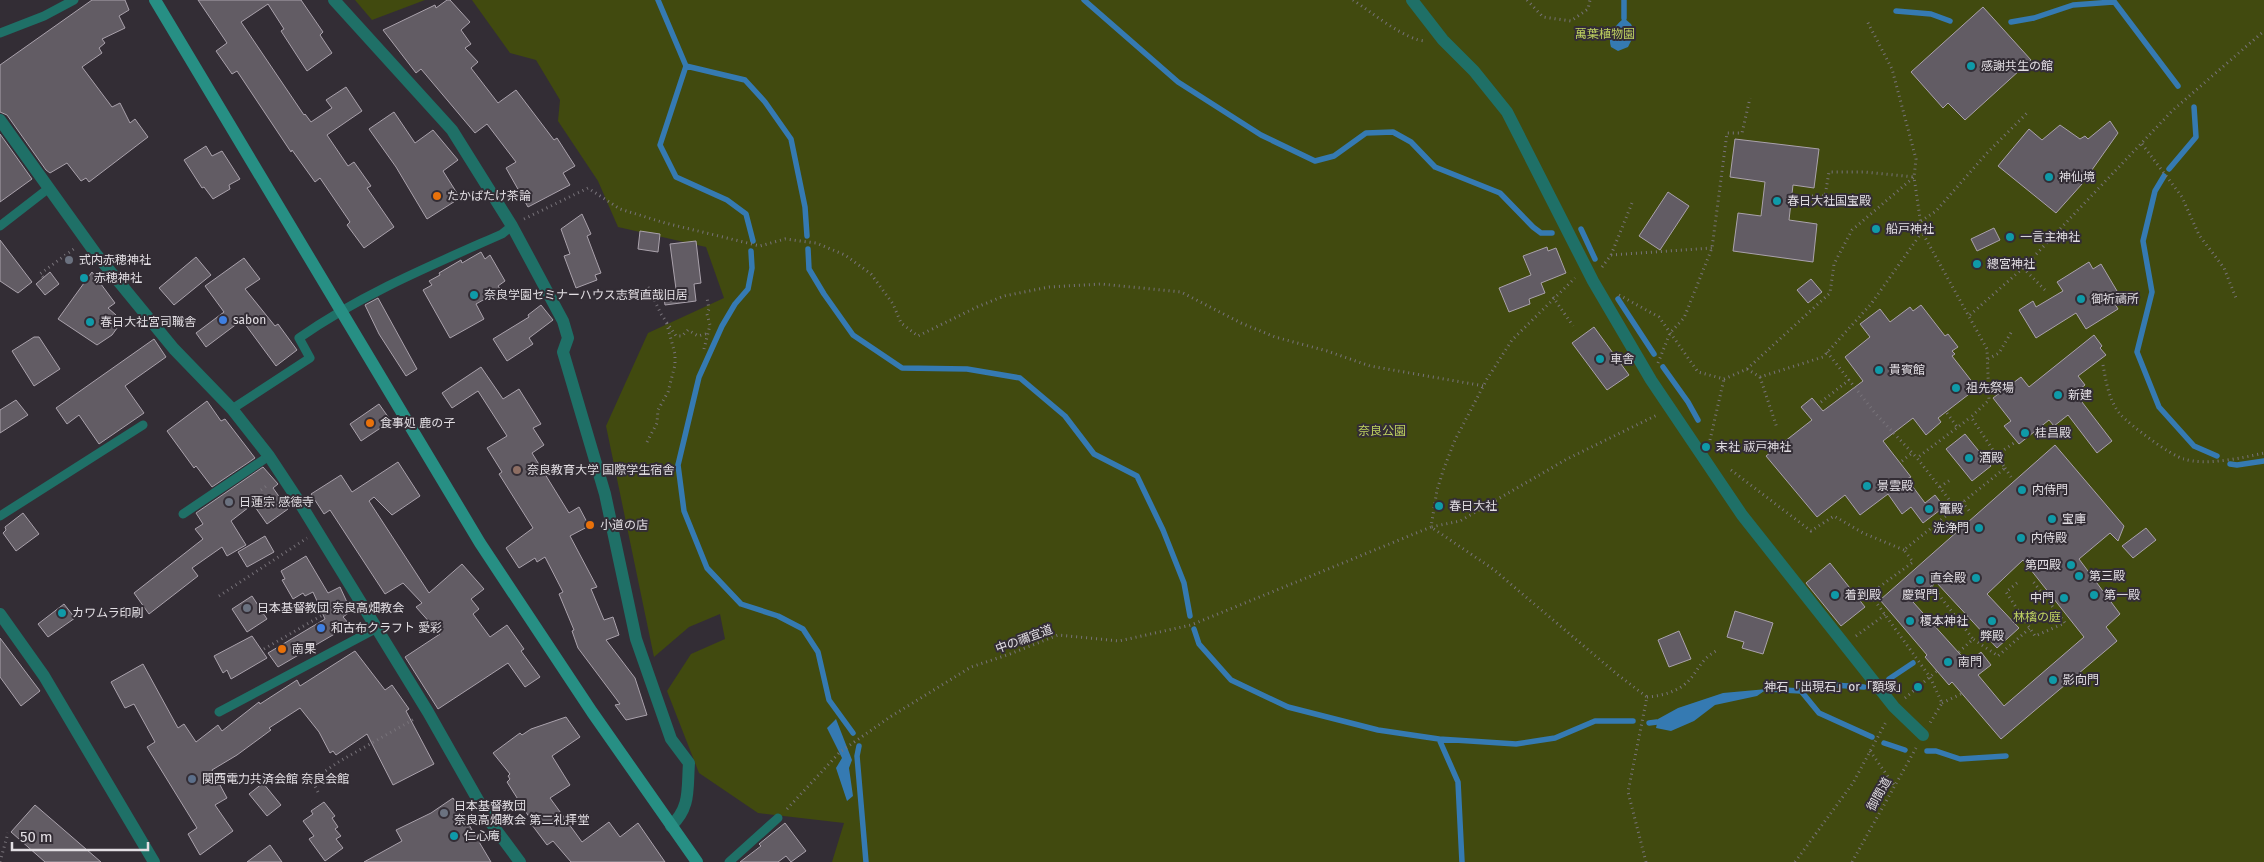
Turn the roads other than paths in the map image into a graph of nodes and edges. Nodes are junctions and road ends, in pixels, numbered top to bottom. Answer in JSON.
{"nodes":[{"id":1,"x":74,"y":0,"type":"edge"},
{"id":2,"x":155,"y":0,"type":"edge"},
{"id":3,"x":334,"y":0,"type":"edge"},
{"id":4,"x":1412,"y":0,"type":"edge"},
{"id":5,"x":0,"y":32,"type":"edge"},
{"id":6,"x":0,"y":120,"type":"edge"},
{"id":7,"x":49,"y":188,"type":"junction"},
{"id":8,"x":0,"y":226,"type":"edge"},
{"id":9,"x":512,"y":226,"type":"junction"},
{"id":10,"x":340,"y":310,"type":"junction"},
{"id":11,"x":232,"y":409,"type":"junction"},
{"id":12,"x":143,"y":425,"type":"dead end"},
{"id":13,"x":269,"y":456,"type":"junction"},
{"id":14,"x":183,"y":514,"type":"dead end"},
{"id":15,"x":0,"y":516,"type":"edge"},
{"id":16,"x":0,"y":614,"type":"edge"},
{"id":17,"x":376,"y":628,"type":"junction"},
{"id":18,"x":219,"y":712,"type":"dead end"},
{"id":19,"x":1923,"y":735,"type":"road end"},
{"id":20,"x":778,"y":818,"type":"road end"},
{"id":21,"x":671,"y":826,"type":"junction"},
{"id":22,"x":154,"y":862,"type":"edge"},
{"id":23,"x":520,"y":862,"type":"edge"},
{"id":24,"x":697,"y":862,"type":"edge"},
{"id":25,"x":729,"y":862,"type":"edge"}],
"edges":[{"from":1,"to":5,"type":"lane"},
{"from":2,"to":10,"type":"street"},
{"from":3,"to":9,"type":"street"},
{"from":4,"to":19,"type":"street"},
{"from":6,"to":7,"type":"street"},
{"from":7,"to":8,"type":"lane"},
{"from":7,"to":11,"type":"street"},
{"from":9,"to":10,"type":"lane"},
{"from":9,"to":21,"type":"street"},
{"from":10,"to":11,"type":"lane"},
{"from":10,"to":21,"type":"street"},
{"from":11,"to":13,"type":"street"},
{"from":12,"to":15,"type":"lane"},
{"from":13,"to":14,"type":"lane"},
{"from":13,"to":17,"type":"street"},
{"from":16,"to":22,"type":"street"},
{"from":17,"to":18,"type":"lane"},
{"from":17,"to":23,"type":"street"},
{"from":20,"to":25,"type":"lane"},
{"from":21,"to":24,"type":"street"}]}
